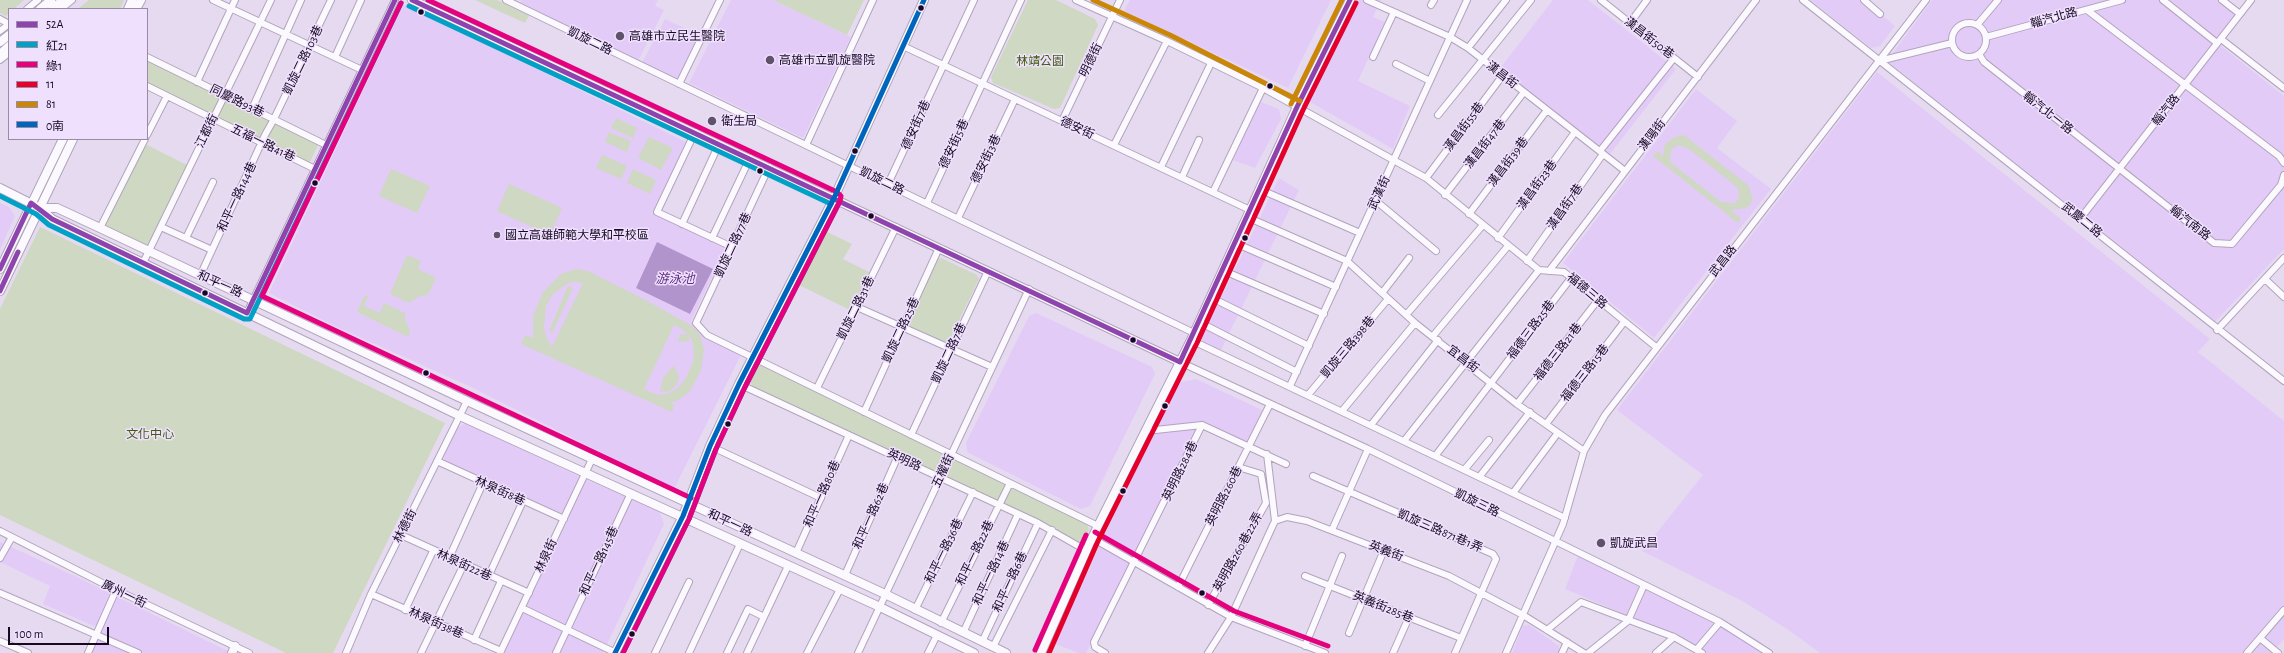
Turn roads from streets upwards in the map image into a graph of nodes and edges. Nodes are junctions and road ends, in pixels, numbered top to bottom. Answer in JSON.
{"nodes":[{"id":1,"x":38,"y":0,"type":"edge"},
{"id":2,"x":51,"y":0,"type":"edge"},
{"id":3,"x":63,"y":0,"type":"edge"},
{"id":4,"x":72,"y":0,"type":"edge"},
{"id":5,"x":213,"y":0,"type":"edge"},
{"id":6,"x":235,"y":0,"type":"edge"},
{"id":7,"x":271,"y":0,"type":"edge"},
{"id":8,"x":301,"y":0,"type":"edge"},
{"id":9,"x":331,"y":0,"type":"edge"},
{"id":10,"x":361,"y":0,"type":"edge"},
{"id":11,"x":395,"y":0,"type":"edge"},
{"id":12,"x":412,"y":0,"type":"edge"},
{"id":13,"x":506,"y":0,"type":"edge"},
{"id":14,"x":720,"y":0,"type":"edge"},
{"id":15,"x":873,"y":0,"type":"edge"},
{"id":16,"x":924,"y":0,"type":"edge"},
{"id":17,"x":974,"y":0,"type":"edge"},
{"id":18,"x":1021,"y":0,"type":"edge"},
{"id":19,"x":1076,"y":0,"type":"edge"},
{"id":20,"x":1120,"y":0,"type":"edge"},
{"id":21,"x":1350,"y":0,"type":"edge"},
{"id":22,"x":1367,"y":0,"type":"edge"},
{"id":23,"x":1467,"y":0,"type":"edge"},
{"id":24,"x":1506,"y":0,"type":"edge"},
{"id":25,"x":1531,"y":0,"type":"edge"},
{"id":26,"x":1647,"y":0,"type":"edge"},
{"id":27,"x":1756,"y":0,"type":"edge"},
{"id":28,"x":1803,"y":0,"type":"edge"},
{"id":29,"x":1864,"y":0,"type":"edge"},
{"id":30,"x":1926,"y":0,"type":"edge"},
{"id":31,"x":1998,"y":0,"type":"edge"},
{"id":32,"x":2122,"y":0,"type":"edge"},
{"id":33,"x":2163,"y":0,"type":"edge"},
{"id":34,"x":2222,"y":0,"type":"edge"},
{"id":35,"x":2251,"y":0,"type":"edge"},
{"id":36,"x":1605,"y":1,"type":"edge"},
{"id":37,"x":517,"y":2,"type":"edge"},
{"id":38,"x":28,"y":8,"type":"edge"},
{"id":39,"x":41,"y":8,"type":"edge"},
{"id":40,"x":53,"y":8,"type":"edge"},
{"id":41,"x":62,"y":8,"type":"edge"},
{"id":42,"x":231,"y":8,"type":"junction"},
{"id":43,"x":2087,"y":10,"type":"junction"},
{"id":44,"x":1394,"y":12,"type":"junction"},
{"id":45,"x":1880,"y":14,"type":"dead end"},
{"id":46,"x":2240,"y":14,"type":"junction"},
{"id":47,"x":1112,"y":16,"type":"junction"},
{"id":48,"x":260,"y":22,"type":"junction"},
{"id":49,"x":1630,"y":23,"type":"junction"},
{"id":50,"x":8,"y":25,"type":"edge"},
{"id":51,"x":1977,"y":25,"type":"junction"},
{"id":52,"x":0,"y":31,"type":"edge"},
{"id":53,"x":286,"y":33,"type":"junction"},
{"id":54,"x":8,"y":36,"type":"edge"},
{"id":55,"x":1450,"y":37,"type":"junction"},
{"id":56,"x":1986,"y":37,"type":"junction"},
{"id":57,"x":1166,"y":41,"type":"junction"},
{"id":58,"x":2219,"y":41,"type":"junction"},
{"id":59,"x":0,"y":42,"type":"edge"},
{"id":60,"x":1952,"y":43,"type":"junction"},
{"id":61,"x":311,"y":45,"type":"junction"},
{"id":62,"x":903,"y":46,"type":"junction"},
{"id":63,"x":8,"y":47,"type":"edge"},
{"id":64,"x":1468,"y":48,"type":"junction"},
{"id":65,"x":8,"y":53,"type":"edge"},
{"id":66,"x":0,"y":54,"type":"edge"},
{"id":67,"x":1980,"y":54,"type":"junction"},
{"id":68,"x":335,"y":57,"type":"junction"},
{"id":69,"x":1373,"y":57,"type":"dead end"},
{"id":70,"x":148,"y":58,"type":"edge"},
{"id":71,"x":1674,"y":58,"type":"junction"},
{"id":72,"x":0,"y":60,"type":"edge"},
{"id":73,"x":1484,"y":61,"type":"junction"},
{"id":74,"x":1879,"y":61,"type":"junction"},
{"id":75,"x":1211,"y":63,"type":"junction"},
{"id":76,"x":1396,"y":64,"type":"dead end"},
{"id":77,"x":943,"y":65,"type":"junction"},
{"id":78,"x":362,"y":70,"type":"junction"},
{"id":79,"x":1503,"y":76,"type":"junction"},
{"id":80,"x":1698,"y":77,"type":"junction"},
{"id":81,"x":1430,"y":81,"type":"junction"},
{"id":82,"x":197,"y":82,"type":"junction"},
{"id":83,"x":679,"y":84,"type":"junction"},
{"id":84,"x":982,"y":84,"type":"junction"},
{"id":85,"x":148,"y":86,"type":"edge"},
{"id":86,"x":2185,"y":86,"type":"junction"},
{"id":87,"x":1263,"y":88,"type":"junction"},
{"id":88,"x":2284,"y":88,"type":"edge"},
{"id":89,"x":1524,"y":92,"type":"junction"},
{"id":90,"x":224,"y":95,"type":"junction"},
{"id":91,"x":167,"y":96,"type":"junction"},
{"id":92,"x":1014,"y":99,"type":"junction"},
{"id":93,"x":1297,"y":107,"type":"junction"},
{"id":94,"x":252,"y":109,"type":"junction"},
{"id":95,"x":1547,"y":110,"type":"junction"},
{"id":96,"x":1438,"y":115,"type":"dead end"},
{"id":97,"x":213,"y":118,"type":"junction"},
{"id":98,"x":274,"y":119,"type":"junction"},
{"id":99,"x":1062,"y":121,"type":"junction"},
{"id":100,"x":695,"y":132,"type":"junction"},
{"id":101,"x":1575,"y":132,"type":"junction"},
{"id":102,"x":148,"y":133,"type":"edge"},
{"id":103,"x":62,"y":140,"type":"edge"},
{"id":104,"x":73,"y":140,"type":"edge"},
{"id":105,"x":144,"y":140,"type":"edge"},
{"id":106,"x":1199,"y":140,"type":"dead end"},
{"id":107,"x":262,"y":143,"type":"junction"},
{"id":108,"x":719,"y":144,"type":"junction"},
{"id":109,"x":806,"y":144,"type":"junction"},
{"id":110,"x":326,"y":145,"type":"junction"},
{"id":111,"x":1114,"y":145,"type":"junction"},
{"id":112,"x":1601,"y":153,"type":"junction"},
{"id":113,"x":750,"y":158,"type":"junction"},
{"id":114,"x":1394,"y":159,"type":"junction"},
{"id":115,"x":2284,"y":163,"type":"edge"},
{"id":116,"x":849,"y":165,"type":"junction"},
{"id":117,"x":769,"y":167,"type":"junction"},
{"id":118,"x":1161,"y":167,"type":"junction"},
{"id":119,"x":315,"y":169,"type":"junction"},
{"id":120,"x":2120,"y":169,"type":"junction"},
{"id":121,"x":1624,"y":171,"type":"junction"},
{"id":122,"x":2284,"y":175,"type":"edge"},
{"id":123,"x":1182,"y":177,"type":"junction"},
{"id":124,"x":1426,"y":178,"type":"junction"},
{"id":125,"x":213,"y":182,"type":"dead end"},
{"id":126,"x":888,"y":184,"type":"junction"},
{"id":127,"x":0,"y":188,"type":"edge"},
{"id":128,"x":1259,"y":189,"type":"junction"},
{"id":129,"x":1213,"y":192,"type":"junction"},
{"id":130,"x":1446,"y":195,"type":"junction"},
{"id":131,"x":834,"y":198,"type":"junction"},
{"id":132,"x":1375,"y":200,"type":"junction"},
{"id":133,"x":31,"y":203,"type":"junction"},
{"id":134,"x":926,"y":203,"type":"junction"},
{"id":135,"x":40,"y":208,"type":"junction"},
{"id":136,"x":1248,"y":213,"type":"junction"},
{"id":137,"x":1469,"y":214,"type":"junction"},
{"id":138,"x":958,"y":218,"type":"junction"},
{"id":139,"x":2080,"y":219,"type":"junction"},
{"id":140,"x":682,"y":224,"type":"junction"},
{"id":141,"x":1483,"y":225,"type":"junction"},
{"id":142,"x":161,"y":227,"type":"junction"},
{"id":143,"x":896,"y":227,"type":"junction"},
{"id":144,"x":100,"y":228,"type":"junction"},
{"id":145,"x":1360,"y":233,"type":"junction"},
{"id":146,"x":186,"y":238,"type":"junction"},
{"id":147,"x":712,"y":238,"type":"junction"},
{"id":148,"x":1498,"y":238,"type":"junction"},
{"id":149,"x":1234,"y":243,"type":"junction"},
{"id":150,"x":1508,"y":246,"type":"junction"},
{"id":151,"x":732,"y":247,"type":"junction"},
{"id":152,"x":939,"y":248,"type":"junction"},
{"id":153,"x":212,"y":250,"type":"junction"},
{"id":154,"x":149,"y":251,"type":"junction"},
{"id":155,"x":1436,"y":251,"type":"dead end"},
{"id":156,"x":1409,"y":258,"type":"dead end"},
{"id":157,"x":2284,"y":258,"type":"edge"},
{"id":158,"x":1348,"y":261,"type":"junction"},
{"id":159,"x":1527,"y":261,"type":"junction"},
{"id":160,"x":143,"y":263,"type":"junction"},
{"id":161,"x":0,"y":269,"type":"edge"},
{"id":162,"x":988,"y":270,"type":"junction"},
{"id":163,"x":1222,"y":270,"type":"junction"},
{"id":164,"x":1539,"y":270,"type":"junction"},
{"id":165,"x":1549,"y":271,"type":"junction"},
{"id":166,"x":200,"y":276,"type":"junction"},
{"id":167,"x":1571,"y":278,"type":"junction"},
{"id":168,"x":2265,"y":280,"type":"junction"},
{"id":169,"x":1336,"y":287,"type":"junction"},
{"id":170,"x":1028,"y":289,"type":"junction"},
{"id":171,"x":0,"y":291,"type":"edge"},
{"id":172,"x":1382,"y":293,"type":"junction"},
{"id":173,"x":1210,"y":297,"type":"junction"},
{"id":174,"x":2284,"y":297,"type":"edge"},
{"id":175,"x":253,"y":299,"type":"junction"},
{"id":176,"x":1388,"y":299,"type":"junction"},
{"id":177,"x":1598,"y":300,"type":"junction"},
{"id":178,"x":857,"y":307,"type":"junction"},
{"id":179,"x":246,"y":313,"type":"junction"},
{"id":180,"x":1324,"y":314,"type":"junction"},
{"id":181,"x":1406,"y":315,"type":"junction"},
{"id":182,"x":1199,"y":322,"type":"junction"},
{"id":183,"x":1624,"y":322,"type":"junction"},
{"id":184,"x":1415,"y":323,"type":"junction"},
{"id":185,"x":902,"y":328,"type":"junction"},
{"id":186,"x":2217,"y":330,"type":"junction"},
{"id":187,"x":1192,"y":336,"type":"junction"},
{"id":188,"x":1435,"y":338,"type":"junction"},
{"id":189,"x":1309,"y":346,"type":"junction"},
{"id":190,"x":1656,"y":346,"type":"junction"},
{"id":191,"x":951,"y":349,"type":"junction"},
{"id":192,"x":753,"y":357,"type":"junction"},
{"id":193,"x":1465,"y":361,"type":"junction"},
{"id":194,"x":1180,"y":362,"type":"junction"},
{"id":195,"x":992,"y":367,"type":"junction"},
{"id":196,"x":1297,"y":372,"type":"junction"},
{"id":197,"x":2284,"y":381,"type":"edge"},
{"id":198,"x":1492,"y":382,"type":"junction"},
{"id":199,"x":739,"y":384,"type":"junction"},
{"id":200,"x":1290,"y":386,"type":"junction"},
{"id":201,"x":817,"y":388,"type":"junction"},
{"id":202,"x":1308,"y":395,"type":"junction"},
{"id":203,"x":467,"y":401,"type":"junction"},
{"id":204,"x":1270,"y":404,"type":"junction"},
{"id":205,"x":1517,"y":404,"type":"junction"},
{"id":206,"x":1342,"y":411,"type":"junction"},
{"id":207,"x":864,"y":412,"type":"junction"},
{"id":208,"x":1530,"y":412,"type":"junction"},
{"id":209,"x":460,"y":416,"type":"junction"},
{"id":210,"x":1371,"y":424,"type":"junction"},
{"id":211,"x":1546,"y":424,"type":"junction"},
{"id":212,"x":1202,"y":425,"type":"junction"},
{"id":213,"x":1146,"y":431,"type":"junction"},
{"id":214,"x":1557,"y":434,"type":"junction"},
{"id":215,"x":849,"y":435,"type":"junction"},
{"id":216,"x":911,"y":435,"type":"junction"},
{"id":217,"x":1489,"y":440,"type":"dead end"},
{"id":218,"x":1404,"y":441,"type":"junction"},
{"id":219,"x":1249,"y":445,"type":"junction"},
{"id":220,"x":710,"y":446,"type":"junction"},
{"id":221,"x":1368,"y":449,"type":"junction"},
{"id":222,"x":1584,"y":451,"type":"junction"},
{"id":223,"x":951,"y":454,"type":"junction"},
{"id":224,"x":1267,"y":454,"type":"junction"},
{"id":225,"x":1436,"y":455,"type":"junction"},
{"id":226,"x":898,"y":456,"type":"junction"},
{"id":227,"x":592,"y":459,"type":"junction"},
{"id":228,"x":437,"y":461,"type":"junction"},
{"id":229,"x":1286,"y":464,"type":"dead end"},
{"id":230,"x":1238,"y":467,"type":"junction"},
{"id":231,"x":1465,"y":469,"type":"junction"},
{"id":232,"x":586,"y":472,"type":"junction"},
{"id":233,"x":1313,"y":476,"type":"dead end"},
{"id":234,"x":1480,"y":476,"type":"junction"},
{"id":235,"x":940,"y":477,"type":"junction"},
{"id":236,"x":483,"y":483,"type":"junction"},
{"id":237,"x":1010,"y":483,"type":"junction"},
{"id":238,"x":1348,"y":491,"type":"junction"},
{"id":239,"x":973,"y":492,"type":"junction"},
{"id":240,"x":631,"y":493,"type":"junction"},
{"id":241,"x":1513,"y":493,"type":"junction"},
{"id":242,"x":821,"y":498,"type":"junction"},
{"id":243,"x":522,"y":501,"type":"junction"},
{"id":244,"x":688,"y":504,"type":"junction"},
{"id":245,"x":999,"y":504,"type":"junction"},
{"id":246,"x":1018,"y":514,"type":"junction"},
{"id":247,"x":682,"y":516,"type":"junction"},
{"id":248,"x":1565,"y":518,"type":"junction"},
{"id":249,"x":564,"y":519,"type":"junction"},
{"id":250,"x":1276,"y":521,"type":"junction"},
{"id":251,"x":1038,"y":523,"type":"junction"},
{"id":252,"x":1098,"y":526,"type":"junction"},
{"id":253,"x":1052,"y":530,"type":"junction"},
{"id":254,"x":1332,"y":530,"type":"junction"},
{"id":255,"x":0,"y":531,"type":"edge"},
{"id":256,"x":400,"y":535,"type":"junction"},
{"id":257,"x":12,"y":537,"type":"junction"},
{"id":258,"x":1092,"y":538,"type":"junction"},
{"id":259,"x":1555,"y":542,"type":"junction"},
{"id":260,"x":740,"y":544,"type":"junction"},
{"id":261,"x":433,"y":550,"type":"junction"},
{"id":262,"x":1384,"y":550,"type":"junction"},
{"id":263,"x":1087,"y":551,"type":"junction"},
{"id":264,"x":796,"y":553,"type":"junction"},
{"id":265,"x":1342,"y":556,"type":"dead end"},
{"id":266,"x":0,"y":558,"type":"edge"},
{"id":267,"x":449,"y":558,"type":"junction"},
{"id":268,"x":1135,"y":562,"type":"junction"},
{"id":269,"x":464,"y":564,"type":"junction"},
{"id":270,"x":788,"y":566,"type":"junction"},
{"id":271,"x":489,"y":575,"type":"junction"},
{"id":272,"x":844,"y":575,"type":"junction"},
{"id":273,"x":1305,"y":576,"type":"dead end"},
{"id":274,"x":501,"y":581,"type":"junction"},
{"id":275,"x":689,"y":582,"type":"dead end"},
{"id":276,"x":1644,"y":585,"type":"junction"},
{"id":277,"x":1329,"y":586,"type":"junction"},
{"id":278,"x":1178,"y":587,"type":"junction"},
{"id":279,"x":840,"y":589,"type":"junction"},
{"id":280,"x":116,"y":590,"type":"junction"},
{"id":281,"x":1481,"y":592,"type":"junction"},
{"id":282,"x":0,"y":593,"type":"edge"},
{"id":283,"x":528,"y":593,"type":"junction"},
{"id":284,"x":371,"y":594,"type":"junction"},
{"id":285,"x":885,"y":594,"type":"junction"},
{"id":286,"x":1363,"y":599,"type":"junction"},
{"id":287,"x":1208,"y":605,"type":"junction"},
{"id":288,"x":880,"y":607,"type":"junction"},
{"id":289,"x":522,"y":608,"type":"junction"},
{"id":290,"x":405,"y":610,"type":"junction"},
{"id":291,"x":915,"y":610,"type":"junction"},
{"id":292,"x":2284,"y":610,"type":"edge"},
{"id":293,"x":1523,"y":616,"type":"junction"},
{"id":294,"x":764,"y":617,"type":"junction"},
{"id":295,"x":1231,"y":617,"type":"junction"},
{"id":296,"x":1409,"y":617,"type":"junction"},
{"id":297,"x":1628,"y":620,"type":"junction"},
{"id":298,"x":1720,"y":622,"type":"junction"},
{"id":299,"x":436,"y":623,"type":"junction"},
{"id":300,"x":941,"y":623,"type":"junction"},
{"id":301,"x":567,"y":630,"type":"junction"},
{"id":302,"x":1547,"y":630,"type":"junction"},
{"id":303,"x":963,"y":633,"type":"junction"},
{"id":304,"x":1349,"y":633,"type":"dead end"},
{"id":305,"x":96,"y":634,"type":"junction"},
{"id":306,"x":937,"y":635,"type":"junction"},
{"id":307,"x":1674,"y":637,"type":"junction"},
{"id":308,"x":1461,"y":638,"type":"junction"},
{"id":309,"x":2260,"y":638,"type":"junction"},
{"id":310,"x":474,"y":640,"type":"junction"},
{"id":311,"x":0,"y":641,"type":"edge"},
{"id":312,"x":982,"y":642,"type":"junction"},
{"id":313,"x":1567,"y":642,"type":"junction"},
{"id":314,"x":1305,"y":646,"type":"junction"},
{"id":315,"x":993,"y":647,"type":"junction"},
{"id":316,"x":234,"y":650,"type":"edge"},
{"id":317,"x":1312,"y":651,"type":"edge"},
{"id":318,"x":1699,"y":651,"type":"edge"},
{"id":319,"x":501,"y":652,"type":"edge"},
{"id":320,"x":1102,"y":652,"type":"edge"},
{"id":321,"x":28,"y":653,"type":"edge"},
{"id":322,"x":88,"y":653,"type":"edge"},
{"id":323,"x":138,"y":653,"type":"edge"},
{"id":324,"x":250,"y":653,"type":"edge"},
{"id":325,"x":346,"y":653,"type":"edge"},
{"id":326,"x":421,"y":653,"type":"edge"},
{"id":327,"x":556,"y":653,"type":"edge"},
{"id":328,"x":615,"y":653,"type":"edge"},
{"id":329,"x":655,"y":653,"type":"edge"},
{"id":330,"x":689,"y":653,"type":"edge"},
{"id":331,"x":727,"y":653,"type":"edge"},
{"id":332,"x":748,"y":653,"type":"edge"},
{"id":333,"x":807,"y":653,"type":"edge"},
{"id":334,"x":858,"y":653,"type":"edge"},
{"id":335,"x":928,"y":653,"type":"edge"},
{"id":336,"x":974,"y":653,"type":"edge"},
{"id":337,"x":1006,"y":653,"type":"edge"},
{"id":338,"x":1041,"y":653,"type":"edge"},
{"id":339,"x":1208,"y":653,"type":"edge"},
{"id":340,"x":1325,"y":653,"type":"edge"},
{"id":341,"x":1393,"y":653,"type":"edge"},
{"id":342,"x":1455,"y":653,"type":"edge"},
{"id":343,"x":1506,"y":653,"type":"edge"},
{"id":344,"x":1562,"y":653,"type":"edge"},
{"id":345,"x":1586,"y":653,"type":"edge"},
{"id":346,"x":1656,"y":653,"type":"edge"},
{"id":347,"x":1769,"y":653,"type":"edge"},
{"id":348,"x":2247,"y":653,"type":"edge"},
{"id":349,"x":2278,"y":653,"type":"edge"}],
"edges":[{"from":1,"to":38,"type":"street"},
{"from":2,"to":39,"type":"street"},
{"from":3,"to":40,"type":"street"},
{"from":4,"to":41,"type":"street"},
{"from":5,"to":42,"type":"street"},
{"from":6,"to":42,"type":"street"},
{"from":7,"to":48,"type":"street","name":"江都街"},
{"from":8,"to":53,"type":"street"},
{"from":9,"to":61,"type":"street","name":"凱旋二路103巷"},
{"from":10,"to":68,"type":"street"},
{"from":11,"to":78,"type":"street"},
{"from":12,"to":100,"type":"street"},
{"from":13,"to":37,"type":"street","name":"凱旋二路"},
{"from":14,"to":83,"type":"street"},
{"from":15,"to":109,"type":"street"},
{"from":16,"to":62,"type":"street"},
{"from":17,"to":77,"type":"street","name":"德安街7巷"},
{"from":18,"to":84,"type":"street","name":"德安街5巷"},
{"from":19,"to":47,"type":"street"},
{"from":20,"to":47,"type":"street","name":"明德街"},
{"from":21,"to":93,"type":"street"},
{"from":22,"to":44,"type":"street","name":"漢昌街"},
{"from":23,"to":55,"type":"street","name":"武漢街"},
{"from":24,"to":64,"type":"street"},
{"from":25,"to":73,"type":"street"},
{"from":26,"to":49,"type":"street"},
{"from":27,"to":80,"type":"street","name":"漢陽街"},
{"from":28,"to":74,"type":"street","name":"武慶二路"},
{"from":29,"to":45,"type":"street"},
{"from":30,"to":74,"type":"street","name":"武昌路"},
{"from":31,"to":51,"type":"street"},
{"from":32,"to":43,"type":"street","name":"輜汽北路"},
{"from":33,"to":58,"type":"street"},
{"from":34,"to":46,"type":"street"},
{"from":35,"to":46,"type":"street","name":"輜汽路"},
{"from":36,"to":49,"type":"street","name":"漢昌街50巷"},
{"from":37,"to":83,"type":"street","name":"凱旋二路"},
{"from":42,"to":48,"type":"street"},
{"from":42,"to":82,"type":"street"},
{"from":43,"to":56,"type":"street","name":"輜汽北路"},
{"from":43,"to":86,"type":"street"},
{"from":44,"to":55,"type":"street","name":"漢昌街"},
{"from":44,"to":69,"type":"street"},
{"from":46,"to":58,"type":"street","name":"輜汽路"},
{"from":47,"to":57,"type":"street"},
{"from":47,"to":99,"type":"street","name":"明德街"},
{"from":48,"to":53,"type":"street"},
{"from":48,"to":90,"type":"street","name":"江都街"},
{"from":49,"to":71,"type":"street","name":"漢昌街50巷"},
{"from":50,"to":52,"type":"street"},
{"from":51,"to":56,"type":"street"},
{"from":51,"to":60,"type":"street"},
{"from":53,"to":61,"type":"street"},
{"from":53,"to":94,"type":"street"},
{"from":54,"to":59,"type":"street"},
{"from":55,"to":64,"type":"street","name":"漢昌街"},
{"from":55,"to":81,"type":"street","name":"武漢街"},
{"from":56,"to":67,"type":"street"},
{"from":57,"to":75,"type":"street"},
{"from":57,"to":111,"type":"street"},
{"from":58,"to":86,"type":"street","name":"輜汽路"},
{"from":58,"to":88,"type":"street"},
{"from":60,"to":67,"type":"street"},
{"from":60,"to":74,"type":"street"},
{"from":61,"to":68,"type":"street"},
{"from":61,"to":98,"type":"street","name":"凱旋二路103巷"},
{"from":62,"to":77,"type":"street","name":"德安街"},
{"from":62,"to":116,"type":"street"},
{"from":63,"to":66,"type":"street"},
{"from":64,"to":73,"type":"street","name":"漢昌街"},
{"from":65,"to":72,"type":"street"},
{"from":67,"to":120,"type":"street","name":"輜汽北一路"},
{"from":68,"to":78,"type":"street"},
{"from":70,"to":82,"type":"street","name":"同慶路93巷"},
{"from":71,"to":80,"type":"street","name":"漢昌街50巷"},
{"from":71,"to":112,"type":"street","name":"漢昌街7巷"},
{"from":73,"to":79,"type":"street","name":"漢昌街"},
{"from":73,"to":96,"type":"street"},
{"from":74,"to":139,"type":"street","name":"武慶二路"},
{"from":74,"to":190,"type":"street","name":"武昌路"},
{"from":75,"to":87,"type":"street"},
{"from":75,"to":118,"type":"street"},
{"from":76,"to":81,"type":"street"},
{"from":77,"to":84,"type":"street","name":"德安街"},
{"from":77,"to":126,"type":"street","name":"德安街7巷"},
{"from":78,"to":110,"type":"street"},
{"from":79,"to":89,"type":"street","name":"漢昌街"},
{"from":79,"to":124,"type":"street","name":"漢昌街55巷"},
{"from":80,"to":121,"type":"street","name":"漢陽街"},
{"from":81,"to":114,"type":"street","name":"武漢街"},
{"from":82,"to":90,"type":"street","name":"同慶路93巷"},
{"from":83,"to":109,"type":"street","name":"凱旋二路"},
{"from":84,"to":92,"type":"street","name":"德安街"},
{"from":84,"to":134,"type":"street","name":"德安街5巷"},
{"from":85,"to":91,"type":"street","name":"五福一路41巷"},
{"from":86,"to":115,"type":"street"},
{"from":86,"to":120,"type":"street","name":"輜汽路"},
{"from":87,"to":93,"type":"street"},
{"from":87,"to":129,"type":"street"},
{"from":89,"to":95,"type":"street","name":"漢昌街"},
{"from":89,"to":130,"type":"street","name":"漢昌街47巷"},
{"from":90,"to":94,"type":"street","name":"同慶路93巷"},
{"from":90,"to":97,"type":"street","name":"江都街"},
{"from":91,"to":97,"type":"street","name":"五福一路41巷"},
{"from":91,"to":102,"type":"street"},
{"from":92,"to":99,"type":"street","name":"德安街"},
{"from":92,"to":138,"type":"street","name":"德安街3巷"},
{"from":93,"to":114,"type":"street"},
{"from":93,"to":128,"type":"street"},
{"from":94,"to":98,"type":"street","name":"同慶路93巷"},
{"from":95,"to":101,"type":"street","name":"漢昌街"},
{"from":95,"to":137,"type":"street","name":"漢昌街39巷"},
{"from":97,"to":107,"type":"street","name":"五福一路41巷"},
{"from":97,"to":142,"type":"street","name":"江都街"},
{"from":98,"to":107,"type":"street","name":"和平一路144巷"},
{"from":98,"to":110,"type":"street","name":"同慶路93巷"},
{"from":99,"to":111,"type":"street","name":"德安街"},
{"from":100,"to":108,"type":"street"},
{"from":100,"to":140,"type":"street"},
{"from":101,"to":112,"type":"street","name":"漢昌街"},
{"from":101,"to":148,"type":"street","name":"漢昌街23巷"},
{"from":103,"to":133,"type":"street"},
{"from":104,"to":135,"type":"street"},
{"from":105,"to":144,"type":"street"},
{"from":106,"to":123,"type":"street"},
{"from":107,"to":119,"type":"street","name":"五福一路41巷"},
{"from":107,"to":153,"type":"street","name":"和平一路144巷"},
{"from":108,"to":113,"type":"street"},
{"from":108,"to":140,"type":"street"},
{"from":109,"to":116,"type":"street","name":"凱旋二路"},
{"from":110,"to":119,"type":"street"},
{"from":111,"to":118,"type":"street","name":"德安街"},
{"from":112,"to":121,"type":"street","name":"漢昌街"},
{"from":112,"to":159,"type":"street","name":"漢昌街7巷"},
{"from":113,"to":117,"type":"street"},
{"from":113,"to":147,"type":"street"},
{"from":114,"to":124,"type":"street"},
{"from":114,"to":132,"type":"street","name":"武漢街"},
{"from":116,"to":126,"type":"street","name":"凱旋二路"},
{"from":116,"to":131,"type":"street"},
{"from":117,"to":131,"type":"street"},
{"from":117,"to":151,"type":"street","name":"凱旋二路77巷"},
{"from":118,"to":123,"type":"street","name":"德安街"},
{"from":119,"to":175,"type":"street"},
{"from":120,"to":122,"type":"street","name":"輜汽南路"},
{"from":120,"to":139,"type":"street","name":"輜汽路"},
{"from":121,"to":165,"type":"street","name":"漢陽街"},
{"from":123,"to":129,"type":"street","name":"德安街"},
{"from":124,"to":130,"type":"street"},
{"from":125,"to":146,"type":"street"},
{"from":126,"to":134,"type":"street","name":"凱旋二路"},
{"from":127,"to":133,"type":"street","name":"和平一路"},
{"from":128,"to":136,"type":"street"},
{"from":128,"to":145,"type":"street"},
{"from":129,"to":136,"type":"street","name":"德安街"},
{"from":130,"to":137,"type":"street"},
{"from":131,"to":143,"type":"street"},
{"from":131,"to":192,"type":"street"},
{"from":132,"to":145,"type":"street","name":"武漢街"},
{"from":132,"to":155,"type":"street"},
{"from":133,"to":135,"type":"street","name":"和平一路"},
{"from":133,"to":161,"type":"street"},
{"from":134,"to":138,"type":"street","name":"凱旋二路"},
{"from":135,"to":144,"type":"street","name":"和平一路"},
{"from":135,"to":160,"type":"street","name":"和平一路"},
{"from":135,"to":171,"type":"street"},
{"from":136,"to":149,"type":"street"},
{"from":136,"to":158,"type":"street","name":"德安街"},
{"from":137,"to":141,"type":"street"},
{"from":138,"to":187,"type":"street","name":"凱旋二路"},
{"from":139,"to":186,"type":"street","name":"武慶二路"},
{"from":140,"to":147,"type":"street"},
{"from":141,"to":148,"type":"street"},
{"from":141,"to":181,"type":"street"},
{"from":142,"to":146,"type":"street"},
{"from":142,"to":154,"type":"street","name":"江都街"},
{"from":143,"to":152,"type":"street"},
{"from":143,"to":178,"type":"street","name":"凱旋二路31巷"},
{"from":144,"to":154,"type":"street","name":"和平一路"},
{"from":145,"to":158,"type":"street","name":"武漢街"},
{"from":146,"to":153,"type":"street"},
{"from":147,"to":151,"type":"street"},
{"from":148,"to":150,"type":"street"},
{"from":149,"to":163,"type":"street"},
{"from":149,"to":169,"type":"street"},
{"from":150,"to":159,"type":"street"},
{"from":150,"to":188,"type":"street"},
{"from":151,"to":192,"type":"street","name":"凱旋二路77巷"},
{"from":152,"to":162,"type":"street"},
{"from":152,"to":185,"type":"street","name":"凱旋二路25巷"},
{"from":153,"to":166,"type":"street","name":"和平一路144巷"},
{"from":154,"to":160,"type":"street","name":"江都街"},
{"from":154,"to":166,"type":"street","name":"和平一路"},
{"from":156,"to":172,"type":"street"},
{"from":157,"to":168,"type":"street"},
{"from":158,"to":169,"type":"street","name":"武漢街"},
{"from":158,"to":172,"type":"street","name":"宜昌街"},
{"from":159,"to":164,"type":"street"},
{"from":160,"to":179,"type":"street","name":"和平一路"},
{"from":162,"to":170,"type":"street"},
{"from":162,"to":191,"type":"street","name":"凱旋二路7巷"},
{"from":163,"to":173,"type":"street"},
{"from":163,"to":180,"type":"street"},
{"from":164,"to":165,"type":"street","name":"福德三路"},
{"from":164,"to":193,"type":"street"},
{"from":165,"to":167,"type":"street","name":"福德三路"},
{"from":166,"to":175,"type":"street","name":"和平一路"},
{"from":167,"to":177,"type":"street","name":"福德三路"},
{"from":167,"to":198,"type":"street","name":"福德三路25巷"},
{"from":168,"to":174,"type":"street"},
{"from":168,"to":186,"type":"street"},
{"from":169,"to":180,"type":"street","name":"武漢街"},
{"from":170,"to":194,"type":"street"},
{"from":170,"to":195,"type":"street","name":"五權街"},
{"from":172,"to":176,"type":"street","name":"宜昌街"},
{"from":173,"to":182,"type":"street"},
{"from":173,"to":189,"type":"street"},
{"from":175,"to":179,"type":"street"},
{"from":175,"to":203,"type":"street","name":"和平一路"},
{"from":176,"to":181,"type":"street","name":"宜昌街"},
{"from":176,"to":202,"type":"street","name":"凱旋三路398巷"},
{"from":177,"to":183,"type":"street","name":"福德三路"},
{"from":177,"to":205,"type":"street","name":"福德三路21巷"},
{"from":178,"to":185,"type":"street"},
{"from":178,"to":201,"type":"street","name":"凱旋二路31巷"},
{"from":179,"to":209,"type":"street","name":"和平一路"},
{"from":180,"to":189,"type":"street","name":"武漢街"},
{"from":181,"to":184,"type":"street","name":"宜昌街"},
{"from":182,"to":187,"type":"street"},
{"from":182,"to":196,"type":"street"},
{"from":183,"to":190,"type":"street","name":"福德三路"},
{"from":183,"to":211,"type":"street","name":"福德三路15巷"},
{"from":184,"to":188,"type":"street","name":"宜昌街"},
{"from":184,"to":206,"type":"street"},
{"from":185,"to":191,"type":"street"},
{"from":185,"to":207,"type":"street","name":"凱旋二路25巷"},
{"from":186,"to":197,"type":"street","name":"武慶二路"},
{"from":187,"to":194,"type":"street"},
{"from":187,"to":200,"type":"street","name":"凱旋三路"},
{"from":188,"to":193,"type":"street","name":"宜昌街"},
{"from":188,"to":210,"type":"street"},
{"from":189,"to":196,"type":"street","name":"武漢街"},
{"from":190,"to":222,"type":"street","name":"武昌路"},
{"from":191,"to":195,"type":"street"},
{"from":191,"to":216,"type":"street","name":"凱旋二路7巷"},
{"from":192,"to":199,"type":"street"},
{"from":192,"to":201,"type":"street"},
{"from":193,"to":198,"type":"street","name":"宜昌街"},
{"from":193,"to":218,"type":"street"},
{"from":194,"to":204,"type":"street","name":"凱旋三路"},
{"from":194,"to":213,"type":"street"},
{"from":195,"to":223,"type":"street","name":"五權街"},
{"from":196,"to":200,"type":"street","name":"武漢街"},
{"from":198,"to":205,"type":"street","name":"宜昌街"},
{"from":198,"to":225,"type":"street","name":"福德三路25巷"},
{"from":199,"to":215,"type":"street","name":"英明路"},
{"from":199,"to":220,"type":"street"},
{"from":200,"to":202,"type":"street","name":"凱旋三路"},
{"from":201,"to":207,"type":"street"},
{"from":202,"to":206,"type":"street","name":"凱旋三路"},
{"from":203,"to":209,"type":"street","name":"林德街"},
{"from":203,"to":227,"type":"street","name":"和平一路"},
{"from":204,"to":219,"type":"street","name":"英明路260巷"},
{"from":204,"to":221,"type":"street","name":"凱旋三路"},
{"from":205,"to":208,"type":"street","name":"宜昌街"},
{"from":206,"to":210,"type":"street","name":"凱旋三路"},
{"from":207,"to":216,"type":"street"},
{"from":208,"to":211,"type":"street","name":"宜昌街"},
{"from":208,"to":234,"type":"street"},
{"from":209,"to":228,"type":"street","name":"林德街"},
{"from":209,"to":232,"type":"street","name":"和平一路"},
{"from":210,"to":218,"type":"street","name":"凱旋三路"},
{"from":211,"to":214,"type":"street","name":"宜昌街"},
{"from":212,"to":213,"type":"street"},
{"from":212,"to":219,"type":"street"},
{"from":212,"to":268,"type":"street","name":"英明路284巷"},
{"from":213,"to":252,"type":"street"},
{"from":214,"to":222,"type":"street","name":"宜昌街"},
{"from":214,"to":241,"type":"street"},
{"from":215,"to":226,"type":"street","name":"英明路"},
{"from":215,"to":242,"type":"street","name":"和平一路80巷"},
{"from":216,"to":223,"type":"street"},
{"from":217,"to":231,"type":"street"},
{"from":218,"to":225,"type":"street","name":"凱旋三路"},
{"from":219,"to":224,"type":"street"},
{"from":219,"to":230,"type":"street","name":"英明路260巷"},
{"from":220,"to":242,"type":"street"},
{"from":220,"to":244,"type":"street"},
{"from":221,"to":238,"type":"street"},
{"from":221,"to":259,"type":"street","name":"凱旋三路"},
{"from":222,"to":248,"type":"street","name":"武昌路"},
{"from":223,"to":235,"type":"street","name":"五權街"},
{"from":223,"to":237,"type":"street"},
{"from":224,"to":229,"type":"street"},
{"from":224,"to":250,"type":"street"},
{"from":225,"to":231,"type":"street","name":"凱旋三路"},
{"from":226,"to":235,"type":"street","name":"英明路"},
{"from":226,"to":272,"type":"street","name":"和平一路62巷"},
{"from":227,"to":232,"type":"street","name":"林泉街"},
{"from":227,"to":244,"type":"street","name":"和平一路"},
{"from":228,"to":236,"type":"street","name":"林泉街8巷"},
{"from":228,"to":256,"type":"street","name":"林德街"},
{"from":230,"to":278,"type":"street","name":"英明路260巷"},
{"from":230,"to":287,"type":"street","name":"英明路260巷22弄"},
{"from":231,"to":234,"type":"street","name":"凱旋三路"},
{"from":232,"to":240,"type":"street","name":"和平一路"},
{"from":232,"to":249,"type":"street","name":"林泉街"},
{"from":233,"to":238,"type":"street"},
{"from":234,"to":241,"type":"street","name":"凱旋三路"},
{"from":235,"to":239,"type":"street","name":"英明路"},
{"from":235,"to":285,"type":"street","name":"五權街"},
{"from":236,"to":243,"type":"street","name":"林泉街8巷"},
{"from":236,"to":267,"type":"street"},
{"from":237,"to":245,"type":"street","name":"和平一路22巷"},
{"from":237,"to":252,"type":"street"},
{"from":238,"to":254,"type":"street"},
{"from":238,"to":281,"type":"street","name":"凱旋三路871巷1弄"},
{"from":239,"to":245,"type":"street","name":"英明路"},
{"from":239,"to":291,"type":"street","name":"和平一路36巷"},
{"from":240,"to":247,"type":"street","name":"和平一路"},
{"from":240,"to":301,"type":"street","name":"和平一路145巷"},
{"from":241,"to":248,"type":"street","name":"凱旋三路"},
{"from":242,"to":264,"type":"street","name":"和平一路80巷"},
{"from":243,"to":249,"type":"street","name":"林泉街8巷"},
{"from":243,"to":271,"type":"street"},
{"from":244,"to":247,"type":"street"},
{"from":244,"to":264,"type":"street","name":"和平一路"},
{"from":245,"to":246,"type":"street","name":"英明路"},
{"from":245,"to":300,"type":"street","name":"和平一路22巷"},
{"from":246,"to":251,"type":"street","name":"英明路"},
{"from":246,"to":303,"type":"street","name":"和平一路14巷"},
{"from":247,"to":260,"type":"street","name":"和平一路"},
{"from":247,"to":328,"type":"street"},
{"from":248,"to":259,"type":"street","name":"武昌路"},
{"from":249,"to":283,"type":"street","name":"林泉街"},
{"from":250,"to":254,"type":"street","name":"英義街"},
{"from":250,"to":295,"type":"street"},
{"from":251,"to":253,"type":"street","name":"英明路"},
{"from":251,"to":312,"type":"street","name":"和平一路6巷"},
{"from":252,"to":258,"type":"street"},
{"from":253,"to":263,"type":"street","name":"英明路"},
{"from":253,"to":315,"type":"street"},
{"from":254,"to":262,"type":"street","name":"英義街"},
{"from":255,"to":257,"type":"street","name":"廣州一街"},
{"from":256,"to":261,"type":"street","name":"林泉街22巷"},
{"from":256,"to":284,"type":"street","name":"林德街"},
{"from":257,"to":266,"type":"street"},
{"from":257,"to":280,"type":"street","name":"廣州一街"},
{"from":258,"to":263,"type":"street"},
{"from":258,"to":268,"type":"street"},
{"from":259,"to":276,"type":"street","name":"凱旋三路"},
{"from":259,"to":293,"type":"street","name":"武昌路"},
{"from":260,"to":270,"type":"street","name":"和平一路"},
{"from":260,"to":330,"type":"street"},
{"from":261,"to":267,"type":"street","name":"林泉街22巷"},
{"from":261,"to":290,"type":"street"},
{"from":262,"to":281,"type":"street","name":"英義街"},
{"from":262,"to":286,"type":"street"},
{"from":263,"to":338,"type":"street"},
{"from":264,"to":272,"type":"street","name":"和平一路"},
{"from":265,"to":277,"type":"street"},
{"from":267,"to":269,"type":"street","name":"林泉街22巷"},
{"from":268,"to":278,"type":"street"},
{"from":268,"to":320,"type":"street","name":"英明路284巷"},
{"from":269,"to":271,"type":"street","name":"林泉街22巷"},
{"from":269,"to":299,"type":"street"},
{"from":270,"to":279,"type":"street","name":"和平一路"},
{"from":270,"to":294,"type":"street"},
{"from":271,"to":274,"type":"street","name":"林泉街22巷"},
{"from":272,"to":285,"type":"street","name":"和平一路"},
{"from":273,"to":277,"type":"street","name":"英義街285巷"},
{"from":274,"to":283,"type":"street","name":"林泉街22巷"},
{"from":274,"to":310,"type":"street"},
{"from":275,"to":329,"type":"street"},
{"from":276,"to":297,"type":"street"},
{"from":276,"to":298,"type":"street","name":"凱旋三路"},
{"from":277,"to":286,"type":"street","name":"英義街285巷"},
{"from":277,"to":314,"type":"street"},
{"from":278,"to":287,"type":"street"},
{"from":279,"to":288,"type":"street","name":"和平一路"},
{"from":279,"to":333,"type":"street"},
{"from":280,"to":305,"type":"street"},
{"from":280,"to":316,"type":"street","name":"廣州一街"},
{"from":281,"to":293,"type":"street","name":"英義街"},
{"from":281,"to":308,"type":"street"},
{"from":282,"to":305,"type":"street"},
{"from":283,"to":289,"type":"street","name":"林泉街"},
{"from":284,"to":290,"type":"street","name":"林泉街38巷"},
{"from":284,"to":325,"type":"street","name":"林德街"},
{"from":285,"to":288,"type":"street","name":"五權街"},
{"from":285,"to":291,"type":"street","name":"和平一路"},
{"from":286,"to":296,"type":"street","name":"英義街285巷"},
{"from":286,"to":304,"type":"street"},
{"from":287,"to":295,"type":"street"},
{"from":288,"to":306,"type":"street","name":"和平一路"},
{"from":288,"to":334,"type":"street","name":"五權街"},
{"from":289,"to":301,"type":"street"},
{"from":289,"to":319,"type":"street","name":"林泉街"},
{"from":290,"to":299,"type":"street","name":"林泉街38巷"},
{"from":291,"to":300,"type":"street","name":"和平一路"},
{"from":292,"to":309,"type":"street"},
{"from":293,"to":302,"type":"street","name":"英義街"},
{"from":293,"to":343,"type":"street","name":"武昌路"},
{"from":294,"to":331,"type":"street"},
{"from":294,"to":332,"type":"street"},
{"from":295,"to":314,"type":"street"},
{"from":295,"to":339,"type":"street"},
{"from":296,"to":308,"type":"street","name":"英義街285巷"},
{"from":296,"to":341,"type":"street"},
{"from":297,"to":302,"type":"street"},
{"from":297,"to":307,"type":"street"},
{"from":297,"to":345,"type":"street"},
{"from":298,"to":318,"type":"street"},
{"from":298,"to":347,"type":"street","name":"凱旋三路"},
{"from":299,"to":310,"type":"street","name":"林泉街38巷"},
{"from":299,"to":326,"type":"street"},
{"from":300,"to":303,"type":"street","name":"和平一路"},
{"from":301,"to":327,"type":"street","name":"和平一路145巷"},
{"from":301,"to":328,"type":"street"},
{"from":302,"to":313,"type":"street","name":"英義街"},
{"from":303,"to":312,"type":"street","name":"和平一路"},
{"from":305,"to":322,"type":"street"},
{"from":305,"to":323,"type":"street"},
{"from":306,"to":335,"type":"street"},
{"from":306,"to":336,"type":"street","name":"和平一路"},
{"from":307,"to":318,"type":"street"},
{"from":307,"to":346,"type":"street"},
{"from":308,"to":342,"type":"street"},
{"from":309,"to":348,"type":"street"},
{"from":309,"to":349,"type":"street"},
{"from":310,"to":319,"type":"street","name":"林泉街38巷"},
{"from":311,"to":321,"type":"street"},
{"from":312,"to":315,"type":"street","name":"和平一路"},
{"from":313,"to":344,"type":"street"},
{"from":313,"to":345,"type":"street","name":"英義街"},
{"from":314,"to":317,"type":"street"},
{"from":315,"to":337,"type":"street","name":"和平一路"},
{"from":316,"to":324,"type":"street","name":"廣州一街"},
{"from":317,"to":340,"type":"street"}]}
